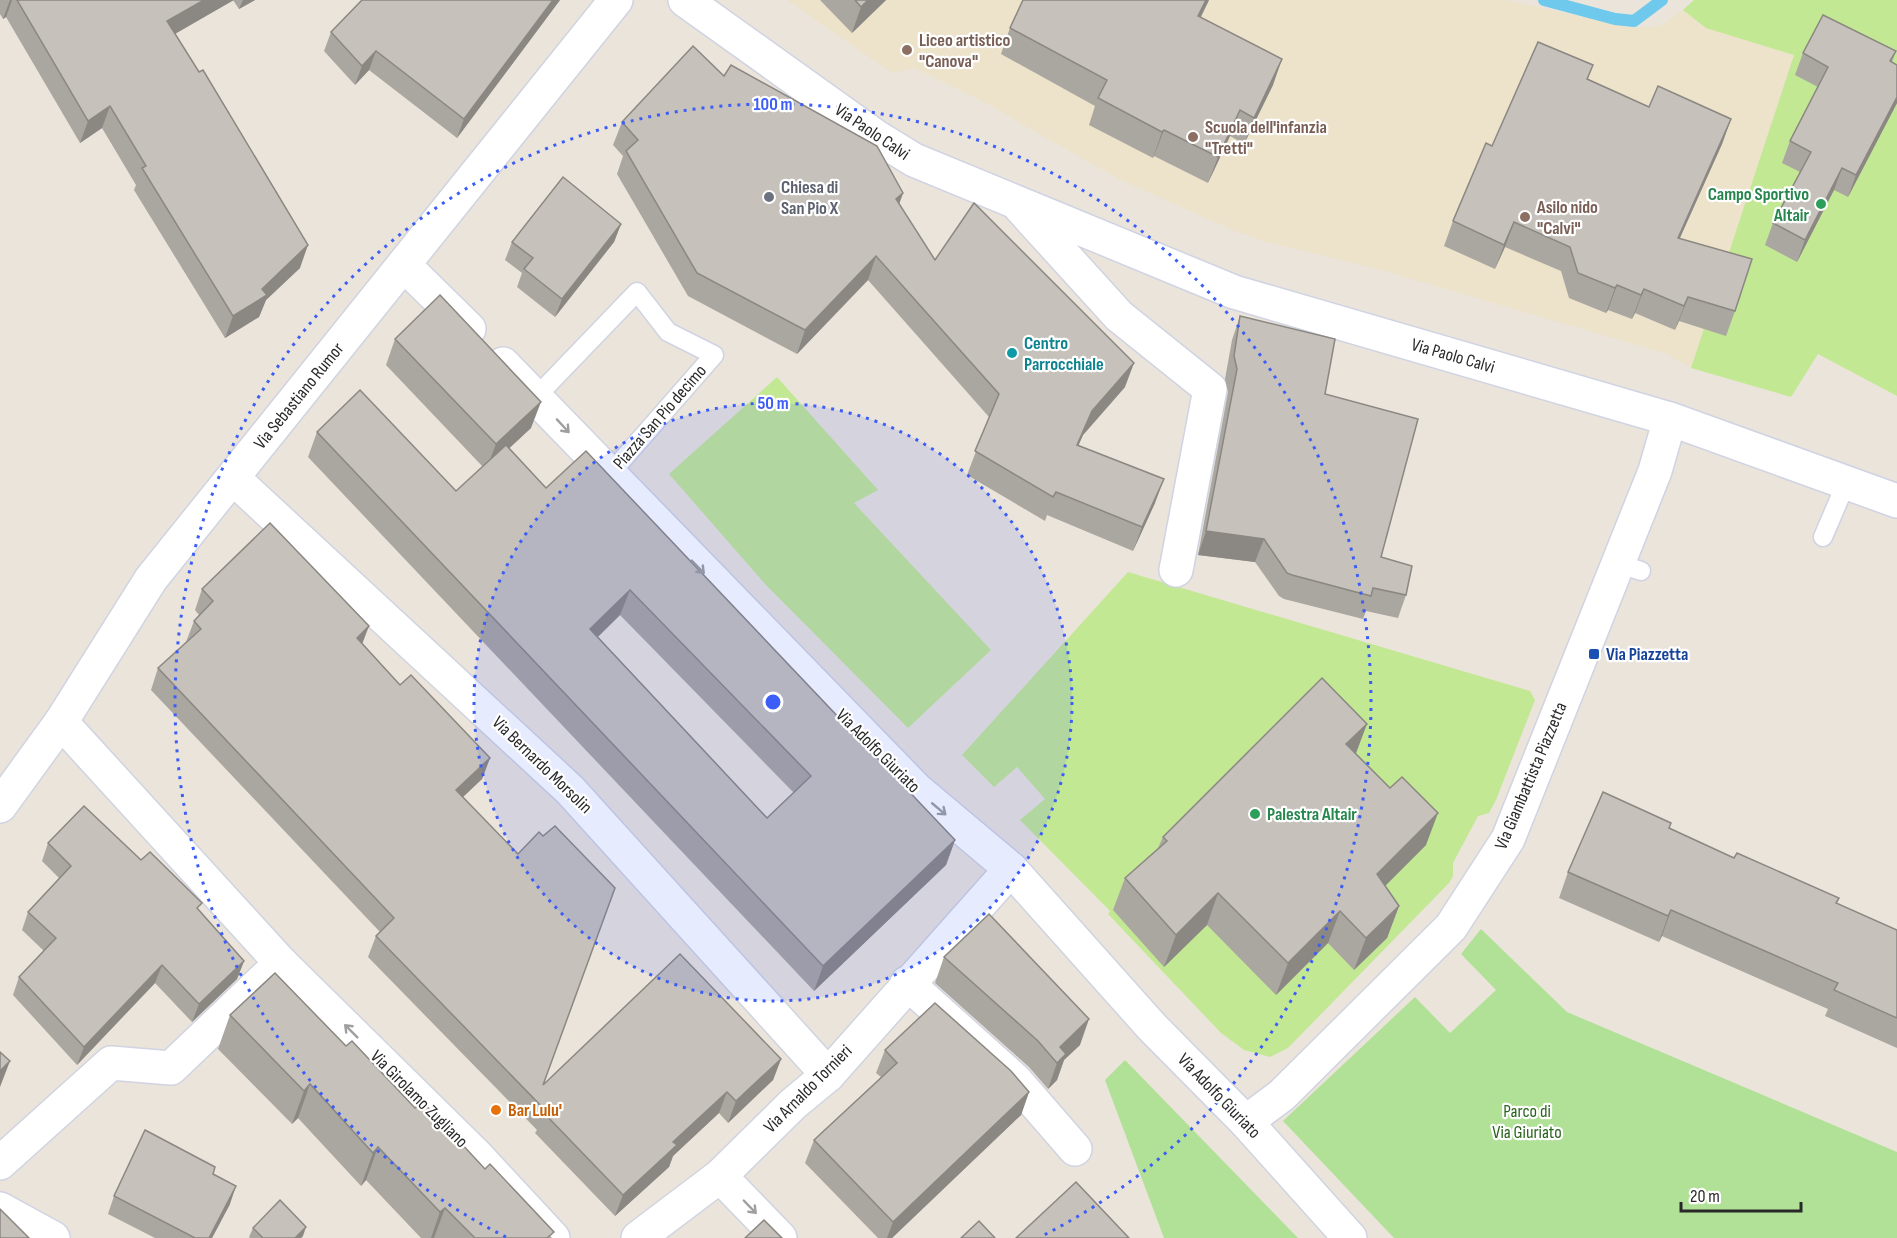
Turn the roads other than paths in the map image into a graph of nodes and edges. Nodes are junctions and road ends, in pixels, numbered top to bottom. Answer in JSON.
{"nodes":[{"id":1,"x":616,"y":0,"type":"edge"},
{"id":2,"x":685,"y":0,"type":"edge"},
{"id":3,"x":1014,"y":200,"type":"junction"},
{"id":4,"x":404,"y":265,"type":"junction"},
{"id":5,"x":536,"y":397,"type":"junction"},
{"id":6,"x":1670,"y":419,"type":"junction"},
{"id":7,"x":609,"y":476,"type":"junction"},
{"id":8,"x":233,"y":478,"type":"junction"},
{"id":9,"x":1847,"y":481,"type":"junction"},
{"id":10,"x":1897,"y":501,"type":"edge"},
{"id":11,"x":1824,"y":537,"type":"dead end"},
{"id":12,"x":1176,"y":570,"type":"dead end"},
{"id":13,"x":61,"y":722,"type":"junction"},
{"id":14,"x":0,"y":806,"type":"edge"},
{"id":15,"x":1011,"y":869,"type":"junction"},
{"id":16,"x":281,"y":963,"type":"junction"},
{"id":17,"x":907,"y":982,"type":"junction"},
{"id":18,"x":828,"y":1075,"type":"junction"},
{"id":19,"x":1246,"y":1122,"type":"junction"},
{"id":20,"x":1075,"y":1149,"type":"dead end"},
{"id":21,"x":0,"y":1163,"type":"edge"},
{"id":22,"x":720,"y":1176,"type":"junction"},
{"id":23,"x":0,"y":1209,"type":"edge"},
{"id":24,"x":53,"y":1238,"type":"edge"},
{"id":25,"x":553,"y":1238,"type":"edge"},
{"id":26,"x":638,"y":1238,"type":"edge"},
{"id":27,"x":780,"y":1238,"type":"edge"},
{"id":28,"x":1350,"y":1238,"type":"edge"}],
"edges":[{"from":1,"to":4,"type":"street","name":"Via Sebastiano Rumor"},
{"from":2,"to":3,"type":"street","name":"Via Paolo Calvi"},
{"from":3,"to":6,"type":"street","name":"Via Paolo Calvi"},
{"from":3,"to":12,"type":"street","name":"Via Paolo Calvi"},
{"from":4,"to":5,"type":"street","name":"Via Adolfo Giuriato"},
{"from":4,"to":8,"type":"street","name":"Via Sebastiano Rumor"},
{"from":5,"to":7,"type":"street","name":"Via Adolfo Giuriato","one_way":true},
{"from":5,"to":7,"type":"lane","name":"Piazza San Pio decimo"},
{"from":6,"to":9,"type":"street","name":"Via Paolo Calvi"},
{"from":6,"to":19,"type":"street","name":"Via Giambattista Piazzetta"},
{"from":7,"to":15,"type":"street","name":"Via Adolfo Giuriato","one_way":true},
{"from":8,"to":13,"type":"street","name":"Via Sebastiano Rumor"},
{"from":8,"to":18,"type":"street","name":"Via Bernardo Morsolin"},
{"from":9,"to":10,"type":"street","name":"Via Paolo Calvi"},
{"from":9,"to":11,"type":"lane"},
{"from":13,"to":14,"type":"street","name":"Via Sebastiano Rumor"},
{"from":13,"to":16,"type":"street","name":"Via Girolamo Zugliano"},
{"from":15,"to":17,"type":"street","name":"Via Arnaldo Tornieri"},
{"from":15,"to":19,"type":"street","name":"Via Adolfo Giuriato"},
{"from":16,"to":21,"type":"street"},
{"from":25,"to":16,"type":"street","name":"Via Girolamo Zugliano","one_way":true},
{"from":17,"to":18,"type":"street","name":"Via Arnaldo Tornieri"},
{"from":17,"to":20,"type":"street"},
{"from":18,"to":22,"type":"street","name":"Via Arnaldo Tornieri"},
{"from":19,"to":28,"type":"street","name":"Via Adolfo Giuriato"},
{"from":22,"to":26,"type":"street","name":"Via Arnaldo Tornieri"},
{"from":22,"to":27,"type":"street","one_way":true},
{"from":23,"to":24,"type":"street"}]}
